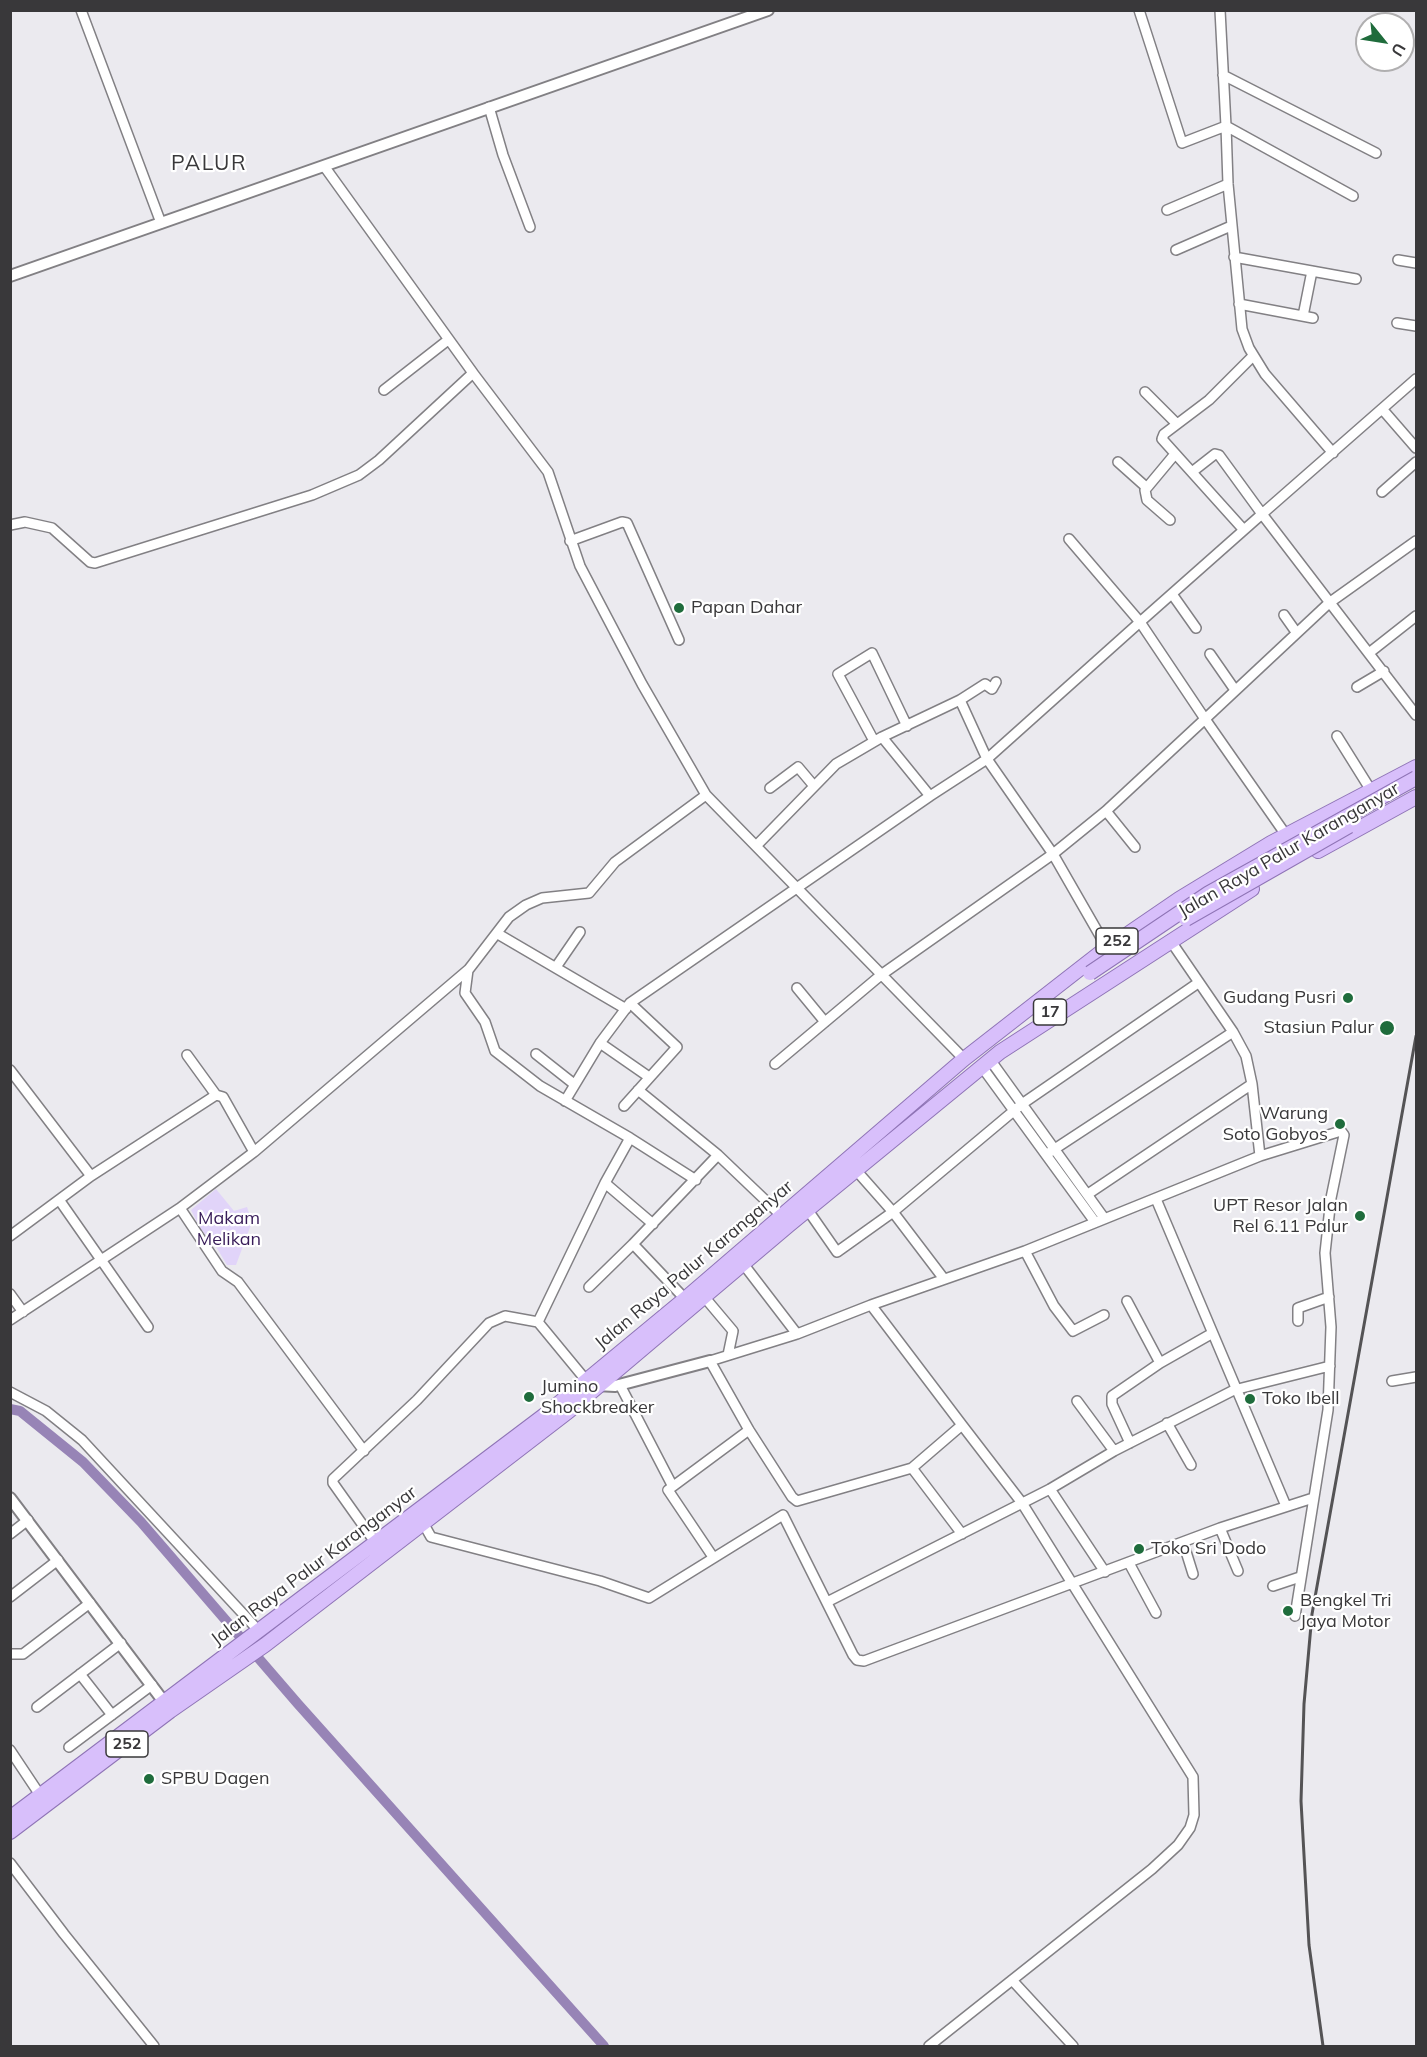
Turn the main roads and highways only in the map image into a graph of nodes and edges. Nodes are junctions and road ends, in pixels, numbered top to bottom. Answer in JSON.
{"nodes":[{"id":1,"x":1416,"y":766,"type":"edge"},
{"id":2,"x":1416,"y":778,"type":"edge"},
{"id":3,"x":1393,"y":781,"type":"junction"},
{"id":4,"x":1416,"y":788,"type":"edge"},
{"id":5,"x":1411,"y":801,"type":"edge"},
{"id":6,"x":1092,"y":977,"type":"junction"},
{"id":7,"x":1000,"y":1031,"type":"junction"},
{"id":8,"x":1007,"y":1048,"type":"junction"},
{"id":9,"x":851,"y":1166,"type":"junction"},
{"id":10,"x":378,"y":1548,"type":"junction"},
{"id":11,"x":239,"y":1652,"type":"junction"},
{"id":12,"x":44,"y":1800,"type":"junction"},
{"id":13,"x":10,"y":1818,"type":"edge"},
{"id":14,"x":10,"y":1832,"type":"edge"}],
"edges":[{"from":1,"to":3,"type":"main road","name":"Jalan Raya Palur Karanganyar","number":"252"},
{"from":2,"to":6,"type":"main road","number":"252","bridge":true},
{"from":3,"to":5,"type":"main road"},
{"from":3,"to":7,"type":"main road","name":"Jalan Raya Palur Karanganyar","number":"252"},
{"from":4,"to":6,"type":"main road","number":"252","bridge":true},
{"from":5,"to":8,"type":"main road","name":"Jalan Raya Palur Karanganyar","number":"252"},
{"from":6,"to":7,"type":"main road","number":"17"},
{"from":6,"to":8,"type":"main road","number":"17"},
{"from":7,"to":9,"type":"main road","name":"Jalan Raya Palur Karanganyar","number":"252"},
{"from":8,"to":9,"type":"main road","name":"Jalan Raya Palur Karanganyar","number":"252"},
{"from":9,"to":10,"type":"main road","name":"Jalan Raya Palur Karanganyar","number":"252"},
{"from":10,"to":11,"type":"main road","name":"Jalan Raya Palur Karanganyar","number":"252"},
{"from":10,"to":11,"type":"main road","name":"Jalan Raya Palur Karanganyar","number":"252"},
{"from":11,"to":12,"type":"main road","name":"Jalan Raya Palur Karanganyar","number":"252"},
{"from":12,"to":13,"type":"main road","name":"Jalan Raya Palur Karanganyar","number":"252"},
{"from":12,"to":14,"type":"main road","name":"Jalan Raya Palur Karanganyar","number":"252"}]}
